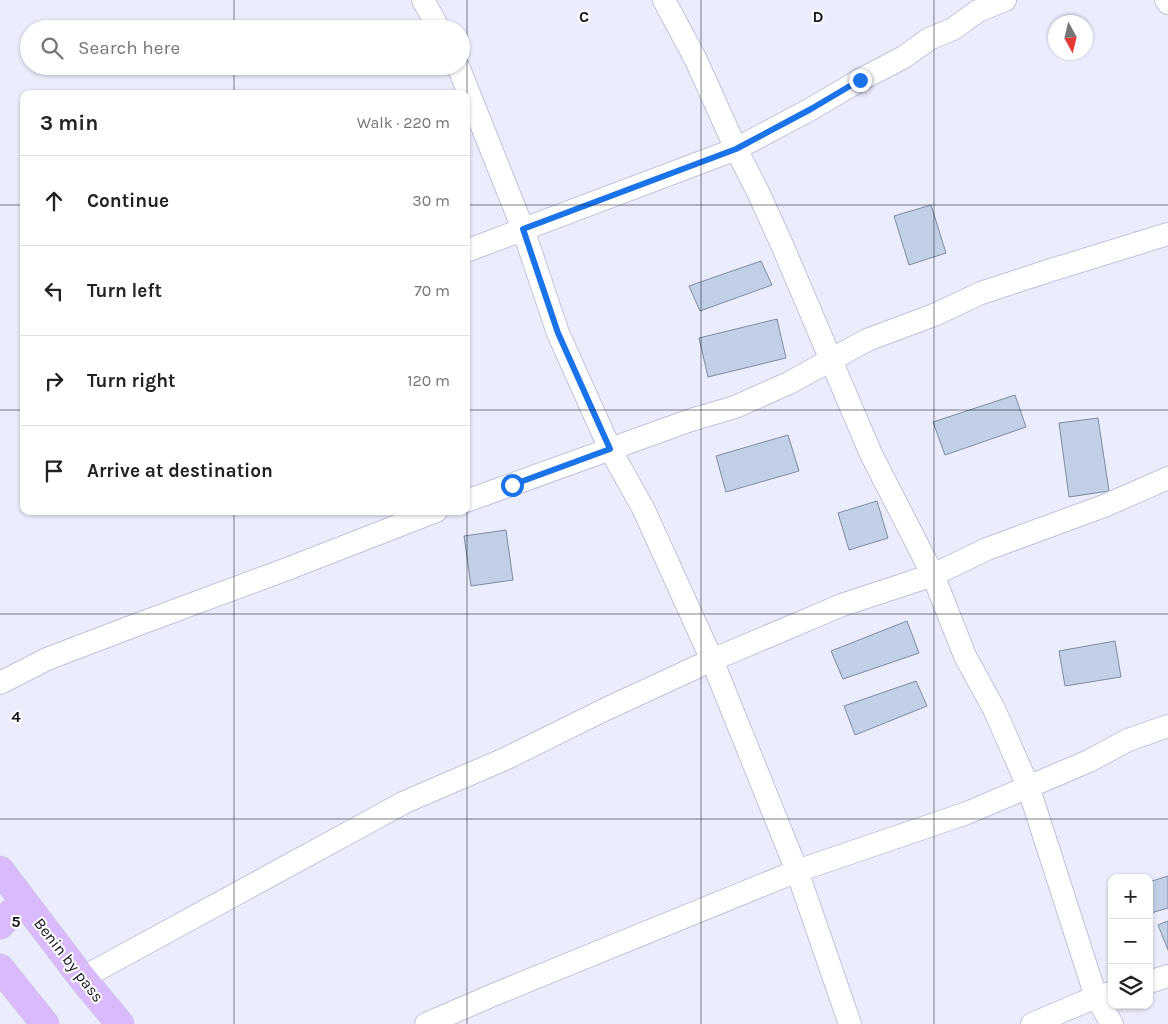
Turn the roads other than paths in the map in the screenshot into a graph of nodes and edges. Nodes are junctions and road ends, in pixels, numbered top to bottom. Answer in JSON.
{"nodes":[{"id":1,"x":423,"y":0,"type":"edge"},
{"id":2,"x":664,"y":0,"type":"edge"},
{"id":3,"x":1004,"y":0,"type":"edge"},
{"id":4,"x":434,"y":20,"type":"edge"},
{"id":5,"x":462,"y":75,"type":"edge"},
{"id":6,"x":468,"y":90,"type":"edge"},
{"id":7,"x":470,"y":96,"type":"edge"},
{"id":8,"x":736,"y":149,"type":"junction"},
{"id":9,"x":523,"y":229,"type":"junction"},
{"id":10,"x":1168,"y":234,"type":"edge"},
{"id":11,"x":470,"y":249,"type":"edge"},
{"id":12,"x":830,"y":360,"type":"junction"},
{"id":13,"x":610,"y":449,"type":"junction"},
{"id":14,"x":1168,"y":478,"type":"edge"},
{"id":15,"x":470,"y":500,"type":"edge"},
{"id":16,"x":426,"y":515,"type":"edge"},
{"id":17,"x":933,"y":575,"type":"junction"},
{"id":18,"x":712,"y":660,"type":"junction"},
{"id":19,"x":0,"y":683,"type":"edge"},
{"id":20,"x":1168,"y":726,"type":"edge"},
{"id":21,"x":1028,"y":786,"type":"junction"},
{"id":22,"x":0,"y":870,"type":"edge"},
{"id":23,"x":797,"y":871,"type":"junction"},
{"id":24,"x":23,"y":901,"type":"junction"},
{"id":25,"x":0,"y":925,"type":"edge"},
{"id":26,"x":0,"y":968,"type":"edge"},
{"id":27,"x":1168,"y":976,"type":"edge"},
{"id":28,"x":82,"y":978,"type":"junction"},
{"id":29,"x":1153,"y":981,"type":"edge"},
{"id":30,"x":1104,"y":994,"type":"edge"},
{"id":31,"x":45,"y":1024,"type":"edge"},
{"id":32,"x":120,"y":1024,"type":"edge"},
{"id":33,"x":426,"y":1024,"type":"edge"},
{"id":34,"x":850,"y":1024,"type":"edge"},
{"id":35,"x":1032,"y":1024,"type":"edge"},
{"id":36,"x":1112,"y":1024,"type":"edge"}],
"edges":[{"from":1,"to":4,"type":"street"},
{"from":2,"to":8,"type":"street"},
{"from":3,"to":8,"type":"street"},
{"from":5,"to":6,"type":"street"},
{"from":7,"to":9,"type":"street"},
{"from":8,"to":9,"type":"street"},
{"from":8,"to":12,"type":"street"},
{"from":9,"to":11,"type":"street"},
{"from":9,"to":13,"type":"street"},
{"from":10,"to":12,"type":"street"},
{"from":12,"to":13,"type":"street"},
{"from":12,"to":17,"type":"street"},
{"from":13,"to":15,"type":"street"},
{"from":13,"to":18,"type":"street"},
{"from":14,"to":17,"type":"street"},
{"from":16,"to":19,"type":"street"},
{"from":17,"to":18,"type":"street"},
{"from":17,"to":21,"type":"street"},
{"from":18,"to":23,"type":"street"},
{"from":18,"to":28,"type":"street"},
{"from":20,"to":21,"type":"street"},
{"from":21,"to":23,"type":"street"},
{"from":21,"to":30,"type":"street"},
{"from":22,"to":24,"type":"highway","name":"Benin by pass"},
{"from":23,"to":33,"type":"street"},
{"from":23,"to":34,"type":"street"},
{"from":24,"to":25,"type":"highway"},
{"from":24,"to":28,"type":"highway","name":"Benin by pass"},
{"from":26,"to":31,"type":"highway"},
{"from":27,"to":29,"type":"street"},
{"from":28,"to":32,"type":"highway","name":"Benin by pass"},
{"from":30,"to":35,"type":"street"},
{"from":30,"to":36,"type":"street"}]}
